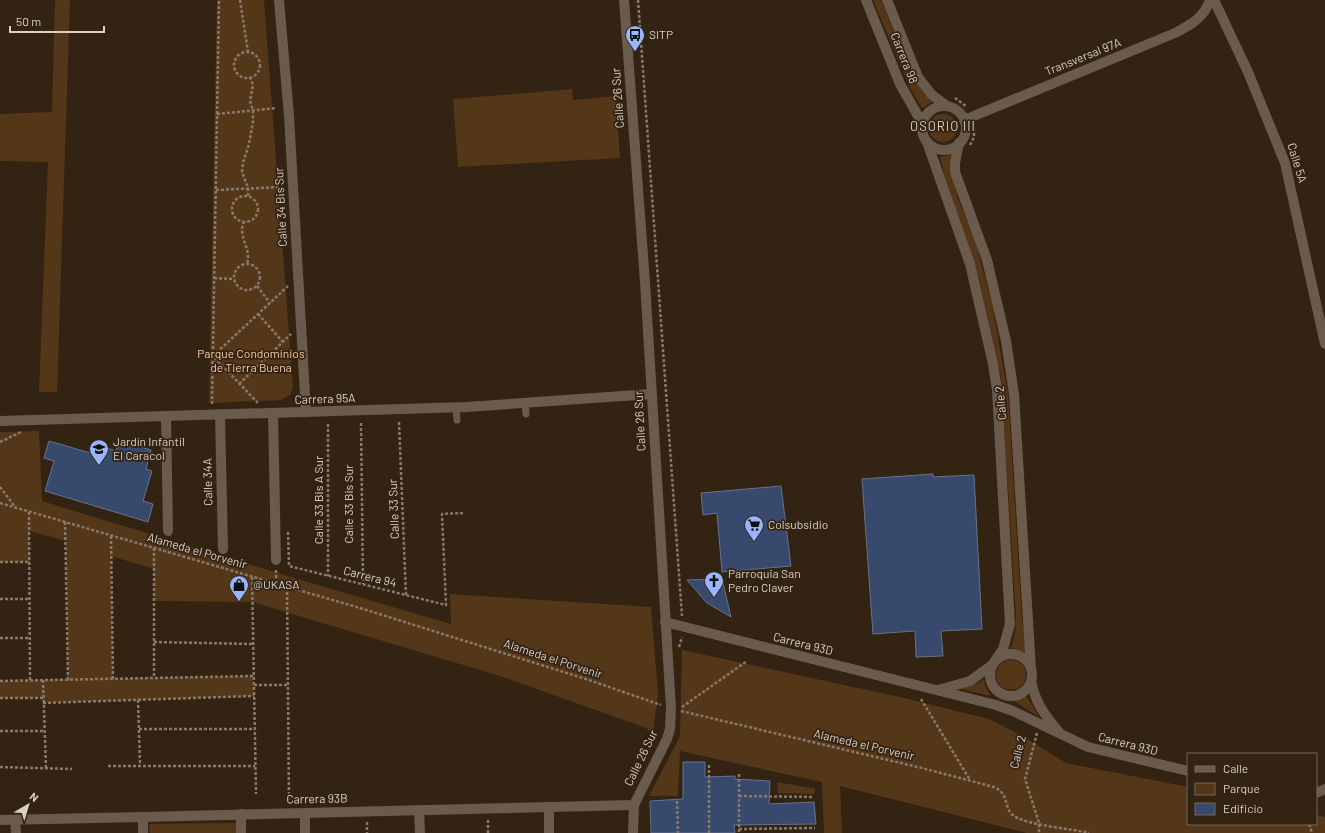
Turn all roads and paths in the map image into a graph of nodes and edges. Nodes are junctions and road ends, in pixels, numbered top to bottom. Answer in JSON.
{"nodes":[{"id":1,"x":219,"y":0,"type":"edge"},
{"id":2,"x":240,"y":0,"type":"edge"},
{"id":3,"x":279,"y":0,"type":"edge"},
{"id":4,"x":624,"y":0,"type":"edge"},
{"id":5,"x":638,"y":0,"type":"edge"},
{"id":6,"x":866,"y":0,"type":"edge"},
{"id":7,"x":887,"y":0,"type":"edge"},
{"id":8,"x":1214,"y":0,"type":"edge"},
{"id":9,"x":1209,"y":5,"type":"edge"},
{"id":10,"x":248,"y":52,"type":"junction"},
{"id":11,"x":250,"y":77,"type":"junction"},
{"id":12,"x":947,"y":106,"type":"junction"},
{"id":13,"x":276,"y":108,"type":"dead end"},
{"id":14,"x":253,"y":110,"type":"junction"},
{"id":15,"x":217,"y":114,"type":"junction"},
{"id":16,"x":964,"y":120,"type":"junction"},
{"id":17,"x":922,"y":123,"type":"junction"},
{"id":18,"x":927,"y":142,"type":"junction"},
{"id":19,"x":959,"y":143,"type":"junction"},
{"id":20,"x":282,"y":186,"type":"dead end"},
{"id":21,"x":248,"y":188,"type":"junction"},
{"id":22,"x":216,"y":190,"type":"junction"},
{"id":23,"x":248,"y":196,"type":"junction"},
{"id":24,"x":244,"y":222,"type":"junction"},
{"id":25,"x":247,"y":264,"type":"junction"},
{"id":26,"x":214,"y":278,"type":"junction"},
{"id":27,"x":234,"y":279,"type":"junction"},
{"id":28,"x":289,"y":284,"type":"dead end"},
{"id":29,"x":256,"y":286,"type":"junction"},
{"id":30,"x":270,"y":303,"type":"junction"},
{"id":31,"x":258,"y":314,"type":"junction"},
{"id":32,"x":293,"y":332,"type":"dead end"},
{"id":33,"x":283,"y":342,"type":"junction"},
{"id":34,"x":1325,"y":344,"type":"edge"},
{"id":35,"x":213,"y":356,"type":"junction"},
{"id":36,"x":239,"y":384,"type":"junction"},
{"id":37,"x":651,"y":394,"type":"junction"},
{"id":38,"x":525,"y":402,"type":"junction"},
{"id":39,"x":258,"y":404,"type":"dead end"},
{"id":40,"x":212,"y":405,"type":"dead end"},
{"id":41,"x":456,"y":407,"type":"junction"},
{"id":42,"x":306,"y":412,"type":"junction"},
{"id":43,"x":273,"y":413,"type":"junction"},
{"id":44,"x":526,"y":414,"type":"dead end"},
{"id":45,"x":220,"y":415,"type":"junction"},
{"id":46,"x":166,"y":416,"type":"junction"},
{"id":47,"x":457,"y":420,"type":"dead end"},
{"id":48,"x":0,"y":421,"type":"edge"},
{"id":49,"x":399,"y":422,"type":"dead end"},
{"id":50,"x":361,"y":423,"type":"dead end"},
{"id":51,"x":328,"y":424,"type":"dead end"},
{"id":52,"x":0,"y":487,"type":"edge"},
{"id":53,"x":0,"y":503,"type":"edge"},
{"id":54,"x":17,"y":508,"type":"junction"},
{"id":55,"x":29,"y":512,"type":"junction"},
{"id":56,"x":462,"y":513,"type":"dead end"},
{"id":57,"x":65,"y":522,"type":"junction"},
{"id":58,"x":168,"y":531,"type":"dead end"},
{"id":59,"x":111,"y":536,"type":"junction"},
{"id":60,"x":154,"y":548,"type":"junction"},
{"id":61,"x":223,"y":549,"type":"dead end"},
{"id":62,"x":276,"y":560,"type":"dead end"},
{"id":63,"x":0,"y":562,"type":"edge"},
{"id":64,"x":30,"y":562,"type":"junction"},
{"id":65,"x":289,"y":566,"type":"dead end"},
{"id":66,"x":328,"y":576,"type":"junction"},
{"id":67,"x":252,"y":577,"type":"junction"},
{"id":68,"x":363,"y":584,"type":"junction"},
{"id":69,"x":287,"y":587,"type":"junction"},
{"id":70,"x":406,"y":595,"type":"junction"},
{"id":71,"x":29,"y":598,"type":"junction"},
{"id":72,"x":0,"y":599,"type":"edge"},
{"id":73,"x":665,"y":622,"type":"junction"},
{"id":74,"x":683,"y":627,"type":"junction"},
{"id":75,"x":0,"y":638,"type":"edge"},
{"id":76,"x":30,"y":638,"type":"junction"},
{"id":77,"x":154,"y":642,"type":"junction"},
{"id":78,"x":253,"y":644,"type":"junction"},
{"id":79,"x":678,"y":653,"type":"dead end"},
{"id":80,"x":748,"y":662,"type":"dead end"},
{"id":81,"x":994,"y":663,"type":"junction"},
{"id":82,"x":1031,"y":669,"type":"junction"},
{"id":83,"x":253,"y":676,"type":"junction"},
{"id":84,"x":154,"y":678,"type":"junction"},
{"id":85,"x":113,"y":679,"type":"junction"},
{"id":86,"x":30,"y":680,"type":"junction"},
{"id":87,"x":42,"y":680,"type":"junction"},
{"id":88,"x":68,"y":680,"type":"junction"},
{"id":89,"x":0,"y":681,"type":"edge"},
{"id":90,"x":1031,"y":681,"type":"junction"},
{"id":91,"x":254,"y":685,"type":"junction"},
{"id":92,"x":289,"y":685,"type":"junction"},
{"id":93,"x":995,"y":688,"type":"junction"},
{"id":94,"x":934,"y":691,"type":"junction"},
{"id":95,"x":1018,"y":694,"type":"junction"},
{"id":96,"x":254,"y":696,"type":"junction"},
{"id":97,"x":0,"y":698,"type":"edge"},
{"id":98,"x":43,"y":698,"type":"junction"},
{"id":99,"x":921,"y":699,"type":"dead end"},
{"id":100,"x":138,"y":700,"type":"junction"},
{"id":101,"x":1003,"y":700,"type":"junction"},
{"id":102,"x":985,"y":702,"type":"junction"},
{"id":103,"x":43,"y":703,"type":"junction"},
{"id":104,"x":675,"y":707,"type":"junction"},
{"id":105,"x":1013,"y":711,"type":"junction"},
{"id":106,"x":1039,"y":724,"type":"junction"},
{"id":107,"x":139,"y":729,"type":"junction"},
{"id":108,"x":254,"y":729,"type":"junction"},
{"id":109,"x":0,"y":731,"type":"edge"},
{"id":110,"x":44,"y":731,"type":"junction"},
{"id":111,"x":1063,"y":736,"type":"junction"},
{"id":112,"x":709,"y":763,"type":"dead end"},
{"id":113,"x":108,"y":766,"type":"dead end"},
{"id":114,"x":140,"y":766,"type":"junction"},
{"id":115,"x":255,"y":766,"type":"junction"},
{"id":116,"x":0,"y":767,"type":"edge"},
{"id":117,"x":46,"y":768,"type":"junction"},
{"id":118,"x":72,"y":769,"type":"dead end"},
{"id":119,"x":1187,"y":771,"type":"edge"},
{"id":120,"x":739,"y":774,"type":"dead end"},
{"id":121,"x":970,"y":780,"type":"junction"},
{"id":122,"x":256,"y":794,"type":"dead end"},
{"id":123,"x":739,"y":796,"type":"junction"},
{"id":124,"x":814,"y":797,"type":"dead end"},
{"id":125,"x":677,"y":801,"type":"dead end"},
{"id":126,"x":634,"y":805,"type":"junction"},
{"id":127,"x":549,"y":807,"type":"junction"},
{"id":128,"x":419,"y":810,"type":"junction"},
{"id":129,"x":305,"y":812,"type":"junction"},
{"id":130,"x":289,"y":813,"type":"junction"},
{"id":131,"x":241,"y":814,"type":"junction"},
{"id":132,"x":143,"y":816,"type":"junction"},
{"id":133,"x":0,"y":820,"type":"edge"},
{"id":134,"x":15,"y":820,"type":"junction"},
{"id":135,"x":1039,"y":823,"type":"junction"},
{"id":136,"x":815,"y":828,"type":"dead end"},
{"id":137,"x":739,"y":831,"type":"edge"},
{"id":138,"x":16,"y":833,"type":"edge"},
{"id":139,"x":143,"y":833,"type":"edge"},
{"id":140,"x":241,"y":833,"type":"edge"},
{"id":141,"x":305,"y":833,"type":"edge"},
{"id":142,"x":420,"y":833,"type":"edge"},
{"id":143,"x":549,"y":833,"type":"edge"},
{"id":144,"x":634,"y":833,"type":"edge"},
{"id":145,"x":678,"y":833,"type":"edge"},
{"id":146,"x":709,"y":833,"type":"edge"},
{"id":147,"x":1039,"y":833,"type":"edge"},
{"id":148,"x":1089,"y":833,"type":"edge"}],
"edges":[{"from":1,"to":15,"type":"path"},
{"from":2,"to":10,"type":"path"},
{"from":3,"to":42,"type":"street","name":"Calle 34 Bis Sur"},
{"from":4,"to":37,"type":"street","name":"Calle 26 Sur"},
{"from":5,"to":74,"type":"path"},
{"from":6,"to":17,"type":"street","name":"Carrera 98"},
{"from":7,"to":12,"type":"street","name":"Carrera 98"},
{"from":8,"to":34,"type":"street","name":"Calle 5A"},
{"from":9,"to":16,"type":"street","name":"Transversal 97A"},
{"from":10,"to":11,"type":"path"},
{"from":10,"to":11,"type":"path"},
{"from":11,"to":14,"type":"path"},
{"from":12,"to":16,"type":"street"},
{"from":12,"to":17,"type":"street"},
{"from":13,"to":14,"type":"path"},
{"from":14,"to":15,"type":"path"},
{"from":14,"to":21,"type":"path"},
{"from":15,"to":22,"type":"path"},
{"from":16,"to":19,"type":"street"},
{"from":17,"to":18,"type":"street"},
{"from":18,"to":19,"type":"street"},
{"from":18,"to":81,"type":"street","name":"Calle 2"},
{"from":19,"to":82,"type":"street","name":"Calle 2"},
{"from":20,"to":21,"type":"path"},
{"from":21,"to":22,"type":"path"},
{"from":21,"to":23,"type":"path"},
{"from":22,"to":26,"type":"path"},
{"from":23,"to":24,"type":"path"},
{"from":23,"to":24,"type":"path"},
{"from":24,"to":25,"type":"path"},
{"from":25,"to":27,"type":"path"},
{"from":25,"to":29,"type":"path"},
{"from":26,"to":27,"type":"path"},
{"from":26,"to":35,"type":"path"},
{"from":27,"to":29,"type":"path"},
{"from":28,"to":30,"type":"path"},
{"from":29,"to":30,"type":"path"},
{"from":30,"to":31,"type":"path"},
{"from":31,"to":33,"type":"path"},
{"from":31,"to":35,"type":"path"},
{"from":32,"to":33,"type":"path"},
{"from":33,"to":36,"type":"path"},
{"from":35,"to":36,"type":"path"},
{"from":35,"to":40,"type":"path"},
{"from":36,"to":39,"type":"path"},
{"from":37,"to":38,"type":"street","name":"Carrera 95A"},
{"from":37,"to":73,"type":"street","name":"Calle 26 Sur"},
{"from":38,"to":41,"type":"street","name":"Carrera 95A"},
{"from":38,"to":44,"type":"lane"},
{"from":41,"to":42,"type":"street","name":"Carrera 95A"},
{"from":41,"to":47,"type":"lane"},
{"from":42,"to":43,"type":"street","name":"Carrera 95A"},
{"from":43,"to":45,"type":"street","name":"Carrera 95A"},
{"from":43,"to":62,"type":"street"},
{"from":45,"to":46,"type":"street","name":"Carrera 95A"},
{"from":45,"to":61,"type":"street","name":"Calle 34A"},
{"from":46,"to":48,"type":"street","name":"Carrera 95A"},
{"from":46,"to":58,"type":"street"},
{"from":49,"to":70,"type":"path","name":"Calle 33 Sur"},
{"from":50,"to":68,"type":"path","name":"Calle 33 Bis Sur"},
{"from":51,"to":66,"type":"path","name":"Calle 33 Bis A Sur"},
{"from":52,"to":54,"type":"path"},
{"from":53,"to":54,"type":"path","name":"Alameda el Porvenir"},
{"from":54,"to":55,"type":"path","name":"Alameda el Porvenir"},
{"from":55,"to":57,"type":"path","name":"Alameda el Porvenir"},
{"from":55,"to":64,"type":"path"},
{"from":56,"to":70,"type":"path","name":"Carrera 94"},
{"from":57,"to":59,"type":"path","name":"Alameda el Porvenir"},
{"from":57,"to":88,"type":"path"},
{"from":59,"to":60,"type":"path","name":"Alameda el Porvenir"},
{"from":59,"to":85,"type":"path"},
{"from":60,"to":67,"type":"path","name":"Alameda el Porvenir"},
{"from":60,"to":77,"type":"path"},
{"from":63,"to":64,"type":"path"},
{"from":64,"to":71,"type":"path"},
{"from":65,"to":66,"type":"path","name":"Carrera 94"},
{"from":66,"to":68,"type":"path","name":"Carrera 94"},
{"from":67,"to":69,"type":"path","name":"Alameda el Porvenir"},
{"from":67,"to":78,"type":"path"},
{"from":68,"to":70,"type":"path","name":"Carrera 94"},
{"from":69,"to":92,"type":"path"},
{"from":69,"to":104,"type":"path","name":"Alameda el Porvenir"},
{"from":71,"to":72,"type":"path"},
{"from":71,"to":76,"type":"path"},
{"from":73,"to":74,"type":"street","name":"Carrera 93D"},
{"from":73,"to":104,"type":"street","name":"Calle 26 Sur"},
{"from":74,"to":79,"type":"path"},
{"from":74,"to":94,"type":"street","name":"Carrera 93D"},
{"from":75,"to":76,"type":"path"},
{"from":76,"to":86,"type":"path"},
{"from":77,"to":78,"type":"path"},
{"from":77,"to":84,"type":"path"},
{"from":78,"to":83,"type":"path"},
{"from":80,"to":104,"type":"path"},
{"from":81,"to":82,"type":"street"},
{"from":81,"to":93,"type":"street"},
{"from":81,"to":94,"type":"street","name":"Carrera 93D"},
{"from":82,"to":90,"type":"street"},
{"from":83,"to":84,"type":"path"},
{"from":83,"to":91,"type":"path"},
{"from":84,"to":85,"type":"path"},
{"from":85,"to":88,"type":"path"},
{"from":86,"to":87,"type":"path"},
{"from":86,"to":89,"type":"path"},
{"from":87,"to":88,"type":"path"},
{"from":87,"to":98,"type":"path"},
{"from":90,"to":95,"type":"street"},
{"from":90,"to":111,"type":"street","name":"Carrera 93D"},
{"from":91,"to":92,"type":"path"},
{"from":91,"to":96,"type":"path"},
{"from":92,"to":130,"type":"path"},
{"from":93,"to":95,"type":"street"},
{"from":93,"to":101,"type":"street","name":"Carrera 93D"},
{"from":94,"to":102,"type":"street","name":"Carrera 93D"},
{"from":95,"to":101,"type":"street","name":"Carrera 93D"},
{"from":96,"to":100,"type":"path"},
{"from":96,"to":108,"type":"path"},
{"from":97,"to":98,"type":"path"},
{"from":98,"to":103,"type":"path"},
{"from":99,"to":121,"type":"path"},
{"from":100,"to":103,"type":"path"},
{"from":100,"to":107,"type":"path"},
{"from":101,"to":102,"type":"street","name":"Carrera 93D"},
{"from":101,"to":105,"type":"street","name":"Carrera 93D"},
{"from":102,"to":105,"type":"street","name":"Carrera 93D"},
{"from":103,"to":110,"type":"path"},
{"from":104,"to":121,"type":"path","name":"Alameda el Porvenir"},
{"from":104,"to":126,"type":"street","name":"Calle 26 Sur"},
{"from":105,"to":106,"type":"street","name":"Carrera 93D"},
{"from":106,"to":111,"type":"street","name":"Carrera 93D"},
{"from":106,"to":135,"type":"path","name":"Calle 2"},
{"from":107,"to":108,"type":"path"},
{"from":107,"to":114,"type":"path"},
{"from":108,"to":115,"type":"path"},
{"from":109,"to":110,"type":"path"},
{"from":110,"to":117,"type":"path"},
{"from":111,"to":119,"type":"street","name":"Carrera 93D"},
{"from":112,"to":146,"type":"path"},
{"from":113,"to":114,"type":"path"},
{"from":114,"to":115,"type":"path"},
{"from":115,"to":122,"type":"path"},
{"from":116,"to":117,"type":"path"},
{"from":117,"to":118,"type":"path"},
{"from":120,"to":123,"type":"path"},
{"from":121,"to":135,"type":"path","name":"Alameda el Porvenir"},
{"from":123,"to":124,"type":"path"},
{"from":123,"to":137,"type":"path"},
{"from":125,"to":145,"type":"path"},
{"from":126,"to":127,"type":"street","name":"Carrera 93B"},
{"from":126,"to":144,"type":"street","name":"Calle 26 Sur"},
{"from":127,"to":128,"type":"street","name":"Carrera 93B"},
{"from":127,"to":143,"type":"street"},
{"from":128,"to":129,"type":"street","name":"Carrera 93B"},
{"from":128,"to":142,"type":"street"},
{"from":129,"to":130,"type":"street","name":"Carrera 93B"},
{"from":129,"to":141,"type":"street"},
{"from":130,"to":131,"type":"street","name":"Carrera 93B"},
{"from":131,"to":132,"type":"street","name":"Carrera 93B"},
{"from":131,"to":140,"type":"street"},
{"from":132,"to":134,"type":"street","name":"Carrera 93B"},
{"from":132,"to":139,"type":"street"},
{"from":133,"to":134,"type":"street","name":"Carrera 93B"},
{"from":134,"to":138,"type":"street"},
{"from":135,"to":147,"type":"path","name":"Calle 2"},
{"from":135,"to":148,"type":"path","name":"Alameda el Porvenir"},
{"from":136,"to":137,"type":"path"}]}
